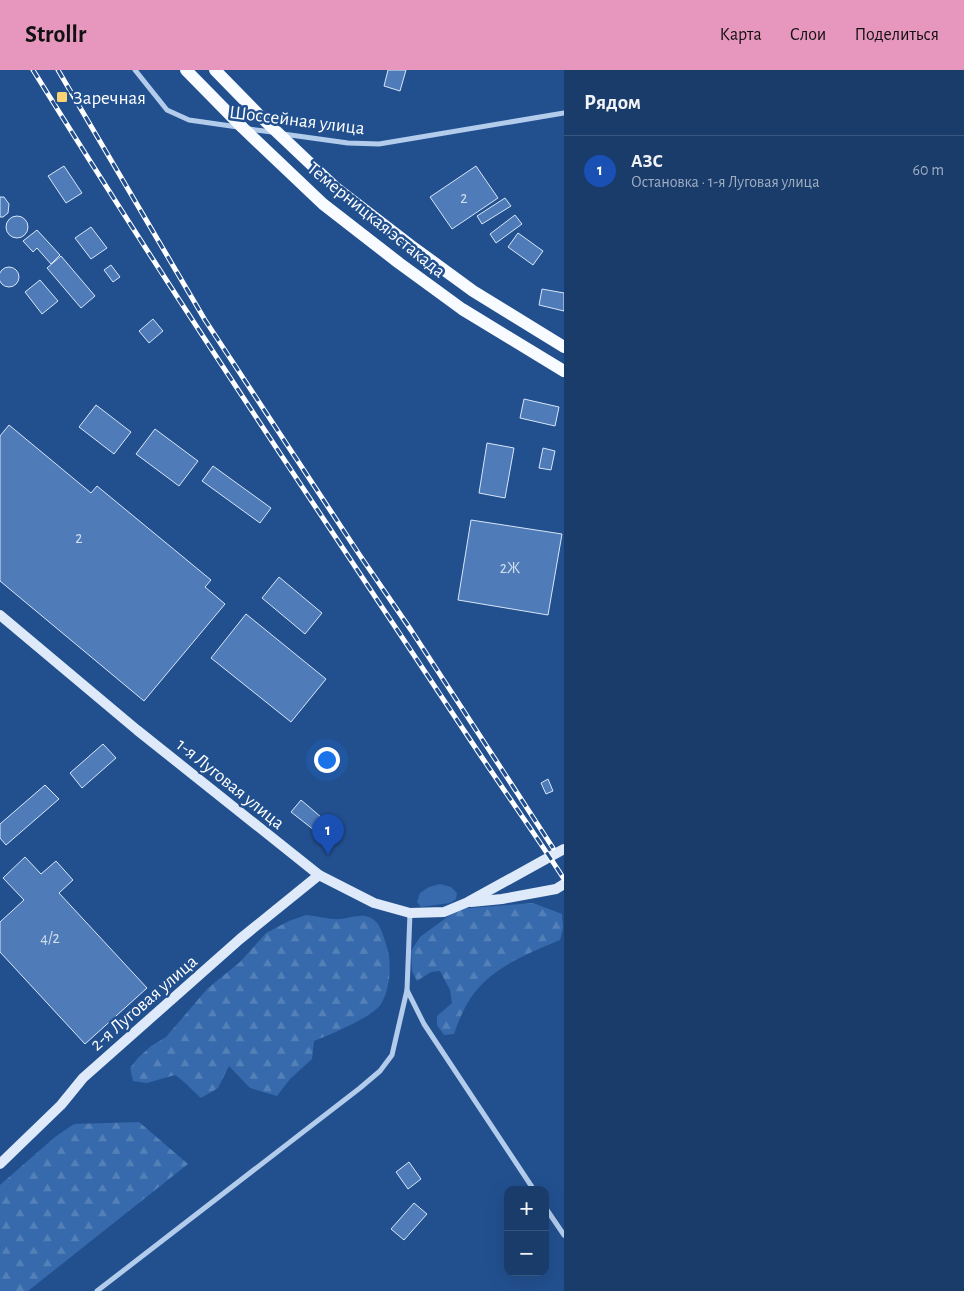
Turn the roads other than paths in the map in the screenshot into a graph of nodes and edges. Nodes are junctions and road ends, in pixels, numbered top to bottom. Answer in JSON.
{"nodes":[{"id":1,"x":135,"y":70,"type":"edge"},
{"id":2,"x":186,"y":70,"type":"edge"},
{"id":3,"x":215,"y":70,"type":"edge"},
{"id":4,"x":564,"y":113,"type":"edge"},
{"id":5,"x":564,"y":347,"type":"edge"},
{"id":6,"x":564,"y":371,"type":"edge"},
{"id":7,"x":0,"y":615,"type":"edge"},
{"id":8,"x":564,"y":849,"type":"edge"},
{"id":9,"x":319,"y":875,"type":"junction"},
{"id":10,"x":564,"y":884,"type":"edge"},
{"id":11,"x":468,"y":902,"type":"junction"},
{"id":12,"x":410,"y":913,"type":"junction"},
{"id":13,"x":407,"y":990,"type":"junction"},
{"id":14,"x":0,"y":1164,"type":"edge"},
{"id":15,"x":531,"y":1186,"type":"edge"},
{"id":16,"x":549,"y":1213,"type":"edge"},
{"id":17,"x":564,"y":1235,"type":"edge"},
{"id":18,"x":97,"y":1291,"type":"edge"}],
"edges":[{"from":1,"to":4,"type":"street","name":"Шоссейная улица"},
{"from":2,"to":6,"type":"main road","name":"Темерницкая эстакада","bridge":true},
{"from":3,"to":5,"type":"main road","name":"Темерницкая эстакада","bridge":true},
{"from":7,"to":9,"type":"main road","name":"1-я Луговая улица"},
{"from":8,"to":11,"type":"main road"},
{"from":9,"to":12,"type":"main road","name":"1-я Луговая улица"},
{"from":9,"to":14,"type":"main road","name":"2-я Луговая улица"},
{"from":10,"to":11,"type":"main road"},
{"from":11,"to":12,"type":"main road","name":"1-я Луговая улица"},
{"from":12,"to":13,"type":"street"},
{"from":13,"to":15,"type":"street"},
{"from":13,"to":18,"type":"street"},
{"from":16,"to":17,"type":"street"}]}
